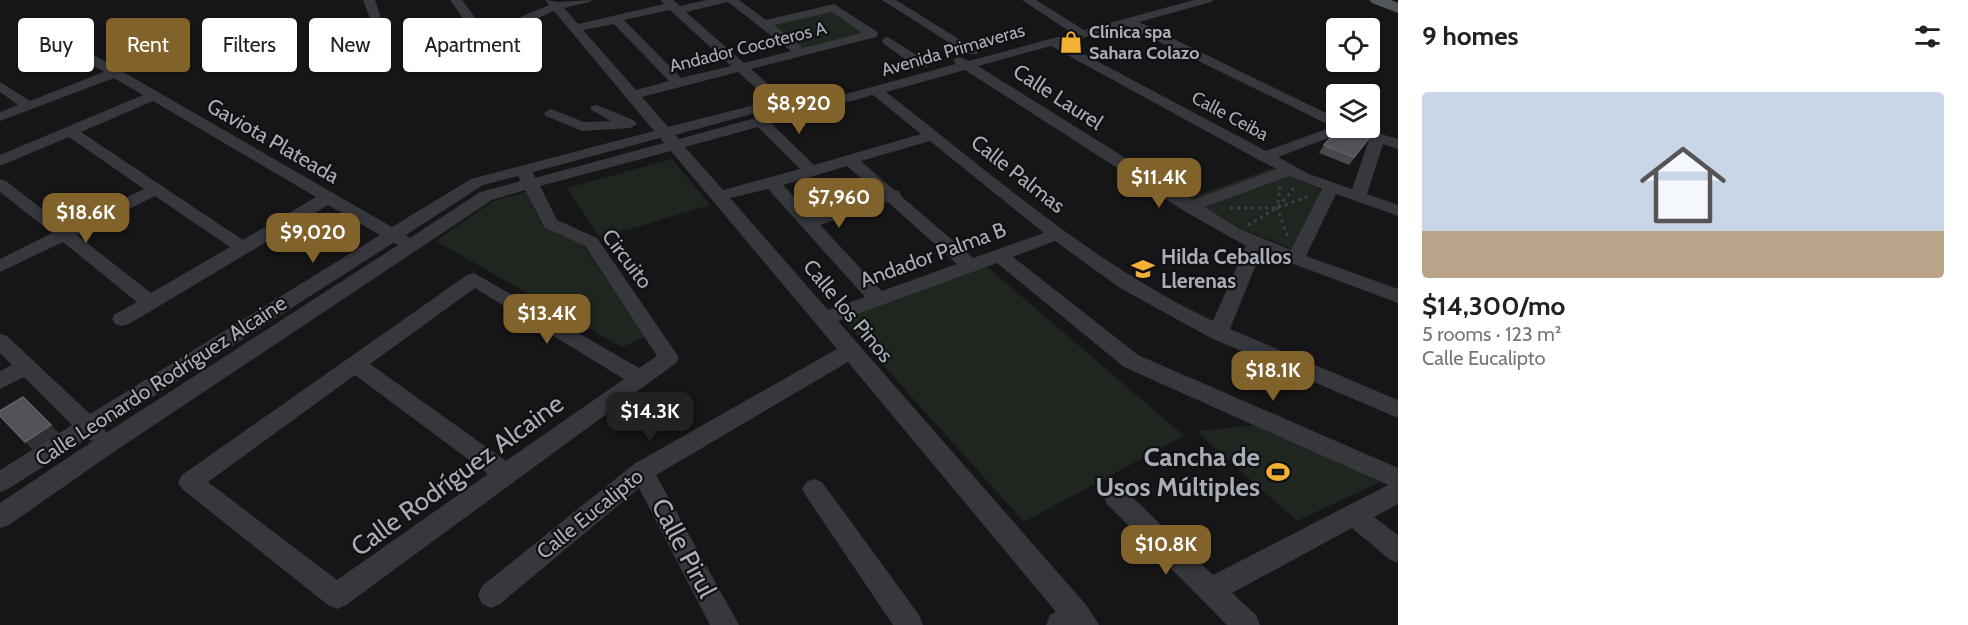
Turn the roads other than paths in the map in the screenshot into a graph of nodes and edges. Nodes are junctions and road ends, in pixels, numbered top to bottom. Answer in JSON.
{"nodes":[{"id":1,"x":369,"y":0,"type":"edge"},
{"id":2,"x":456,"y":0,"type":"edge"},
{"id":3,"x":586,"y":0,"type":"edge"},
{"id":4,"x":723,"y":0,"type":"edge"},
{"id":5,"x":732,"y":0,"type":"edge"},
{"id":6,"x":888,"y":0,"type":"edge"},
{"id":7,"x":1028,"y":0,"type":"edge"},
{"id":8,"x":1159,"y":0,"type":"edge"},
{"id":9,"x":1207,"y":0,"type":"edge"},
{"id":10,"x":1377,"y":0,"type":"edge"},
{"id":11,"x":554,"y":3,"type":"edge"},
{"id":12,"x":672,"y":5,"type":"edge"},
{"id":13,"x":1398,"y":8,"type":"edge"},
{"id":14,"x":375,"y":18,"type":"dead end"},
{"id":15,"x":470,"y":18,"type":"edge"},
{"id":16,"x":523,"y":18,"type":"edge"},
{"id":17,"x":610,"y":20,"type":"junction"},
{"id":18,"x":1129,"y":22,"type":"junction"},
{"id":19,"x":764,"y":24,"type":"junction"},
{"id":20,"x":1066,"y":24,"type":"junction"},
{"id":21,"x":575,"y":28,"type":"junction"},
{"id":22,"x":1081,"y":33,"type":"junction"},
{"id":23,"x":888,"y":41,"type":"dead end"},
{"id":24,"x":1050,"y":41,"type":"junction"},
{"id":25,"x":801,"y":52,"type":"junction"},
{"id":26,"x":964,"y":58,"type":"junction"},
{"id":27,"x":94,"y":61,"type":"edge"},
{"id":28,"x":921,"y":64,"type":"junction"},
{"id":29,"x":741,"y":67,"type":"junction"},
{"id":30,"x":114,"y":73,"type":"junction"},
{"id":31,"x":678,"y":83,"type":"junction"},
{"id":32,"x":0,"y":86,"type":"edge"},
{"id":33,"x":875,"y":90,"type":"junction"},
{"id":34,"x":632,"y":95,"type":"junction"},
{"id":35,"x":154,"y":96,"type":"junction"},
{"id":36,"x":781,"y":102,"type":"junction"},
{"id":37,"x":28,"y":106,"type":"junction"},
{"id":38,"x":597,"y":109,"type":"dead end"},
{"id":39,"x":551,"y":113,"type":"dead end"},
{"id":40,"x":792,"y":113,"type":"junction"},
{"id":41,"x":0,"y":117,"type":"edge"},
{"id":42,"x":1326,"y":118,"type":"edge"},
{"id":43,"x":761,"y":121,"type":"junction"},
{"id":44,"x":630,"y":124,"type":"junction"},
{"id":45,"x":69,"y":131,"type":"junction"},
{"id":46,"x":933,"y":135,"type":"junction"},
{"id":47,"x":1326,"y":135,"type":"edge"},
{"id":48,"x":662,"y":138,"type":"junction"},
{"id":49,"x":1377,"y":138,"type":"joint"},
{"id":50,"x":1398,"y":144,"type":"edge"},
{"id":51,"x":1265,"y":157,"type":"junction"},
{"id":52,"x":0,"y":160,"type":"edge"},
{"id":53,"x":850,"y":160,"type":"junction"},
{"id":54,"x":812,"y":172,"type":"junction"},
{"id":55,"x":1292,"y":173,"type":"junction"},
{"id":56,"x":527,"y":176,"type":"junction"},
{"id":57,"x":772,"y":183,"type":"junction"},
{"id":58,"x":0,"y":184,"type":"edge"},
{"id":59,"x":1331,"y":188,"type":"junction"},
{"id":60,"x":156,"y":189,"type":"junction"},
{"id":61,"x":892,"y":195,"type":"junction"},
{"id":62,"x":719,"y":196,"type":"junction"},
{"id":63,"x":329,"y":197,"type":"junction"},
{"id":64,"x":1358,"y":197,"type":"junction"},
{"id":65,"x":1190,"y":207,"type":"junction"},
{"id":66,"x":1398,"y":211,"type":"edge"},
{"id":67,"x":810,"y":223,"type":"junction"},
{"id":68,"x":1058,"y":234,"type":"junction"},
{"id":69,"x":64,"y":235,"type":"junction"},
{"id":70,"x":394,"y":236,"type":"junction"},
{"id":71,"x":1256,"y":244,"type":"junction"},
{"id":72,"x":411,"y":245,"type":"junction"},
{"id":73,"x":243,"y":248,"type":"junction"},
{"id":74,"x":999,"y":255,"type":"junction"},
{"id":75,"x":1296,"y":258,"type":"junction"},
{"id":76,"x":0,"y":266,"type":"edge"},
{"id":77,"x":970,"y":266,"type":"junction"},
{"id":78,"x":1398,"y":296,"type":"edge"},
{"id":79,"x":878,"y":299,"type":"junction"},
{"id":80,"x":150,"y":302,"type":"junction"},
{"id":81,"x":122,"y":319,"type":"dead end"},
{"id":82,"x":824,"y":319,"type":"junction"},
{"id":83,"x":1218,"y":333,"type":"junction"},
{"id":84,"x":0,"y":341,"type":"edge"},
{"id":85,"x":851,"y":351,"type":"junction"},
{"id":86,"x":669,"y":358,"type":"joint"},
{"id":87,"x":355,"y":364,"type":"junction"},
{"id":88,"x":26,"y":367,"type":"junction"},
{"id":89,"x":640,"y":379,"type":"junction"},
{"id":90,"x":0,"y":381,"type":"edge"},
{"id":91,"x":1398,"y":409,"type":"edge"},
{"id":92,"x":87,"y":426,"type":"junction"},
{"id":93,"x":106,"y":444,"type":"junction"},
{"id":94,"x":642,"y":471,"type":"junction"},
{"id":95,"x":507,"y":475,"type":"junction"},
{"id":96,"x":1398,"y":479,"type":"edge"},
{"id":97,"x":0,"y":482,"type":"edge"},
{"id":98,"x":814,"y":489,"type":"dead end"},
{"id":99,"x":1398,"y":492,"type":"edge"},
{"id":100,"x":1116,"y":497,"type":"dead end"},
{"id":101,"x":1354,"y":515,"type":"junction"},
{"id":102,"x":0,"y":517,"type":"edge"},
{"id":103,"x":1398,"y":551,"type":"edge"},
{"id":104,"x":1211,"y":590,"type":"junction"},
{"id":105,"x":490,"y":595,"type":"dead end"},
{"id":106,"x":1074,"y":622,"type":"edge"},
{"id":107,"x":725,"y":625,"type":"edge"},
{"id":108,"x":909,"y":625,"type":"edge"},
{"id":109,"x":1246,"y":625,"type":"edge"}],
"edges":[{"from":1,"to":14,"type":"street"},
{"from":2,"to":15,"type":"street"},
{"from":3,"to":11,"type":"street"},
{"from":4,"to":12,"type":"street"},
{"from":5,"to":19,"type":"street"},
{"from":6,"to":26,"type":"street","name":"Calle Laurel"},
{"from":7,"to":20,"type":"street"},
{"from":8,"to":20,"type":"street","name":"Avenida Primaveras"},
{"from":9,"to":18,"type":"street","name":"Avenida Primaveras"},
{"from":10,"to":13,"type":"main road"},
{"from":11,"to":16,"type":"street"},
{"from":11,"to":21,"type":"street","name":"Calle los Pinos"},
{"from":12,"to":17,"type":"street"},
{"from":12,"to":29,"type":"street"},
{"from":17,"to":21,"type":"street"},
{"from":17,"to":31,"type":"street"},
{"from":18,"to":22,"type":"street","name":"Avenida Primaveras"},
{"from":18,"to":42,"type":"street"},
{"from":19,"to":25,"type":"street"},
{"from":19,"to":25,"type":"street","name":"Andador Cocoteros A"},
{"from":20,"to":22,"type":"street"},
{"from":20,"to":26,"type":"street","name":"Avenida Primaveras"},
{"from":21,"to":34,"type":"street","name":"Calle los Pinos"},
{"from":22,"to":24,"type":"street","name":"Avenida Primaveras"},
{"from":23,"to":28,"type":"street"},
{"from":24,"to":26,"type":"street","name":"Avenida Primaveras"},
{"from":24,"to":51,"type":"street","name":"Calle Ceiba"},
{"from":25,"to":29,"type":"street","name":"Andador Cocoteros A"},
{"from":26,"to":28,"type":"street","name":"Avenida Primaveras"},
{"from":26,"to":33,"type":"street","name":"Avenida Primaveras"},
{"from":26,"to":65,"type":"street","name":"Calle Laurel"},
{"from":27,"to":30,"type":"street","name":"Gaviota Plateada"},
{"from":28,"to":36,"type":"street","name":"Avenida Primaveras"},
{"from":29,"to":31,"type":"street","name":"Andador Cocoteros A"},
{"from":29,"to":36,"type":"street"},
{"from":30,"to":35,"type":"street","name":"Gaviota Plateada"},
{"from":30,"to":37,"type":"street"},
{"from":31,"to":34,"type":"street","name":"Andador Cocoteros A"},
{"from":32,"to":37,"type":"street"},
{"from":33,"to":40,"type":"street","name":"Avenida Primaveras"},
{"from":33,"to":46,"type":"street","name":"Calle Palmas"},
{"from":34,"to":48,"type":"street","name":"Calle los Pinos"},
{"from":35,"to":45,"type":"street"},
{"from":35,"to":63,"type":"street","name":"Gaviota Plateada"},
{"from":36,"to":40,"type":"street"},
{"from":36,"to":48,"type":"street","name":"Avenida Primaveras"},
{"from":37,"to":41,"type":"street"},
{"from":38,"to":44,"type":"street"},
{"from":39,"to":44,"type":"street"},
{"from":40,"to":43,"type":"street","name":"Avenida Primaveras"},
{"from":43,"to":48,"type":"street","name":"Avenida Primaveras"},
{"from":43,"to":54,"type":"street"},
{"from":44,"to":48,"type":"street"},
{"from":45,"to":52,"type":"street"},
{"from":45,"to":60,"type":"street"},
{"from":46,"to":53,"type":"street"},
{"from":46,"to":68,"type":"street","name":"Calle Palmas"},
{"from":47,"to":51,"type":"street"},
{"from":48,"to":56,"type":"street","name":"Calle Leonardo Rodríguez Alcaine"},
{"from":48,"to":56,"type":"street","name":"Calle Leonardo Rodríguez Alcaine"},
{"from":48,"to":62,"type":"street","name":"Calle los Pinos"},
{"from":49,"to":50,"type":"street"},
{"from":49,"to":64,"type":"street"},
{"from":51,"to":55,"type":"street","name":"Calle Ceiba"},
{"from":53,"to":54,"type":"street"},
{"from":53,"to":61,"type":"street"},
{"from":54,"to":57,"type":"street"},
{"from":55,"to":59,"type":"street","name":"Calle Ceiba"},
{"from":55,"to":65,"type":"street"},
{"from":56,"to":70,"type":"street","name":"Calle Leonardo Rodríguez Alcaine"},
{"from":56,"to":72,"type":"street","name":"Calle Leonardo Rodríguez Alcaine"},
{"from":56,"to":86,"type":"street","name":"Circuito"},
{"from":57,"to":62,"type":"street"},
{"from":57,"to":67,"type":"street"},
{"from":58,"to":69,"type":"street"},
{"from":59,"to":64,"type":"street","name":"Calle Ceiba"},
{"from":59,"to":75,"type":"street"},
{"from":60,"to":69,"type":"street"},
{"from":60,"to":73,"type":"street"},
{"from":61,"to":67,"type":"street"},
{"from":61,"to":77,"type":"street"},
{"from":62,"to":82,"type":"street","name":"Calle los Pinos"},
{"from":63,"to":70,"type":"street","name":"Gaviota Plateada"},
{"from":63,"to":73,"type":"street"},
{"from":64,"to":66,"type":"street","name":"Calle Ceiba"},
{"from":65,"to":71,"type":"street","name":"Calle Laurel"},
{"from":67,"to":79,"type":"street"},
{"from":68,"to":74,"type":"street","name":"Andador Palma B"},
{"from":68,"to":83,"type":"street","name":"Calle Palmas"},
{"from":69,"to":76,"type":"street"},
{"from":69,"to":80,"type":"street"},
{"from":70,"to":72,"type":"street","name":"Gaviota Plateada"},
{"from":70,"to":92,"type":"street","name":"Calle Leonardo Rodríguez Alcaine"},
{"from":71,"to":75,"type":"street","name":"Calle Laurel"},
{"from":71,"to":83,"type":"street"},
{"from":72,"to":93,"type":"street","name":"Calle Leonardo Rodríguez Alcaine"},
{"from":73,"to":80,"type":"street"},
{"from":74,"to":77,"type":"street","name":"Andador Palma B"},
{"from":74,"to":96,"type":"street"},
{"from":75,"to":78,"type":"street","name":"Calle Laurel"},
{"from":77,"to":79,"type":"street","name":"Andador Palma B"},
{"from":79,"to":82,"type":"street","name":"Andador Palma B"},
{"from":80,"to":81,"type":"street"},
{"from":82,"to":85,"type":"street","name":"Calle los Pinos"},
{"from":83,"to":91,"type":"street","name":"Calle Palmas"},
{"from":84,"to":88,"type":"street"},
{"from":85,"to":94,"type":"street","name":"Calle Eucalipto"},
{"from":85,"to":106,"type":"street","name":"Calle los Pinos"},
{"from":86,"to":89,"type":"street","name":"Calle Rodríguez Alcaine"},
{"from":87,"to":89,"type":"street"},
{"from":87,"to":95,"type":"street"},
{"from":87,"to":95,"type":"street","name":"Calle Rodríguez Alcaine"},
{"from":88,"to":90,"type":"street"},
{"from":88,"to":92,"type":"street"},
{"from":89,"to":95,"type":"street","name":"Calle Rodríguez Alcaine"},
{"from":92,"to":93,"type":"street"},
{"from":92,"to":97,"type":"street","name":"Calle Leonardo Rodríguez Alcaine"},
{"from":93,"to":102,"type":"street","name":"Calle Leonardo Rodríguez Alcaine"},
{"from":94,"to":105,"type":"street","name":"Calle Eucalipto"},
{"from":94,"to":107,"type":"street","name":"Calle Pirul"},
{"from":98,"to":108,"type":"street"},
{"from":99,"to":101,"type":"street"},
{"from":100,"to":104,"type":"street"},
{"from":101,"to":103,"type":"street"},
{"from":101,"to":104,"type":"street"},
{"from":104,"to":109,"type":"street"}]}
